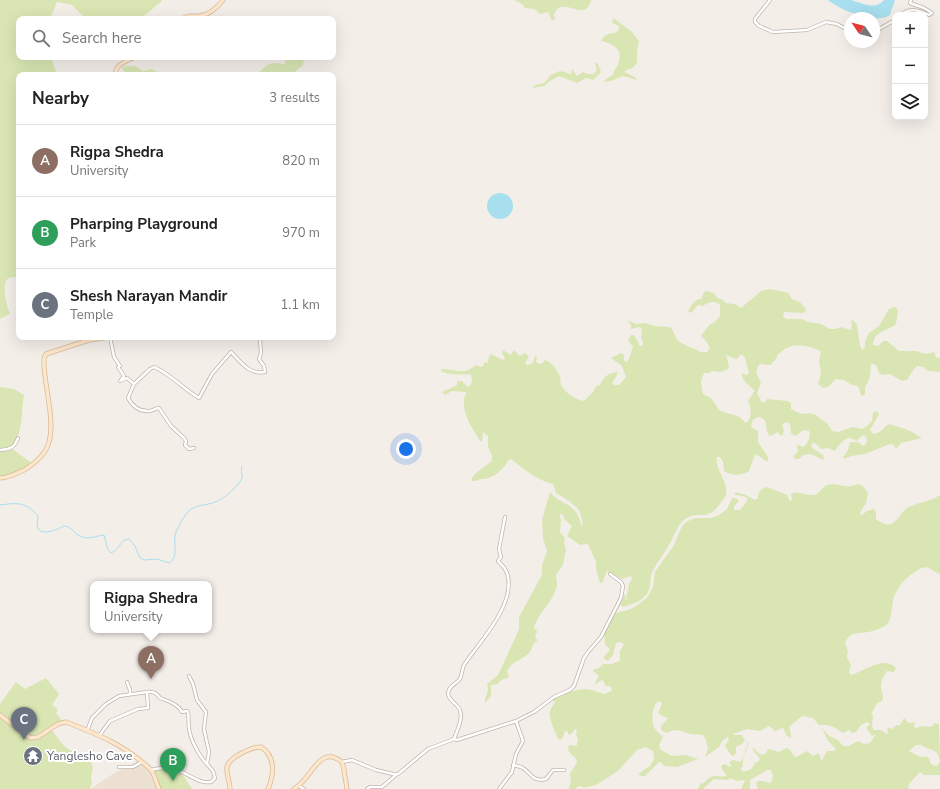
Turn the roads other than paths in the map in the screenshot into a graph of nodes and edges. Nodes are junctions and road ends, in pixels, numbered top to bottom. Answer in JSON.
{"nodes":[{"id":1,"x":224,"y":0,"type":"edge"},
{"id":2,"x":770,"y":0,"type":"edge"},
{"id":3,"x":911,"y":0,"type":"edge"},
{"id":4,"x":905,"y":12,"type":"edge"},
{"id":5,"x":924,"y":12,"type":"edge"},
{"id":6,"x":928,"y":14,"type":"edge"},
{"id":7,"x":188,"y":16,"type":"edge"},
{"id":8,"x":892,"y":22,"type":"edge"},
{"id":9,"x":844,"y":28,"type":"edge"},
{"id":10,"x":880,"y":29,"type":"edge"},
{"id":11,"x":129,"y":60,"type":"edge"},
{"id":12,"x":115,"y":72,"type":"edge"},
{"id":13,"x":89,"y":340,"type":"edge"},
{"id":14,"x":111,"y":340,"type":"edge"},
{"id":15,"x":260,"y":340,"type":"edge"},
{"id":16,"x":134,"y":384,"type":"junction"},
{"id":17,"x":18,"y":438,"type":"dead end"},
{"id":18,"x":194,"y":448,"type":"dead end"},
{"id":19,"x":0,"y":450,"type":"edge"},
{"id":20,"x":0,"y":478,"type":"edge"},
{"id":21,"x":505,"y":517,"type":"dead end"},
{"id":22,"x":610,"y":574,"type":"dead end"},
{"id":23,"x":189,"y":676,"type":"dead end"},
{"id":24,"x":127,"y":682,"type":"dead end"},
{"id":25,"x":147,"y":692,"type":"junction"},
{"id":26,"x":130,"y":694,"type":"junction"},
{"id":27,"x":0,"y":715,"type":"edge"},
{"id":28,"x":516,"y":721,"type":"junction"},
{"id":29,"x":86,"y":731,"type":"junction"},
{"id":30,"x":99,"y":736,"type":"junction"},
{"id":31,"x":454,"y":739,"type":"junction"},
{"id":32,"x":142,"y":762,"type":"junction"},
{"id":33,"x":342,"y":762,"type":"junction"},
{"id":34,"x":207,"y":764,"type":"junction"},
{"id":35,"x":513,"y":765,"type":"junction"},
{"id":36,"x":120,"y":767,"type":"dead end"},
{"id":37,"x":150,"y":770,"type":"junction"},
{"id":38,"x":564,"y":770,"type":"dead end"},
{"id":39,"x":398,"y":774,"type":"junction"},
{"id":40,"x":299,"y":786,"type":"junction"},
{"id":41,"x":159,"y":789,"type":"edge"},
{"id":42,"x":230,"y":789,"type":"edge"},
{"id":43,"x":268,"y":789,"type":"edge"},
{"id":44,"x":294,"y":789,"type":"edge"},
{"id":45,"x":304,"y":789,"type":"edge"},
{"id":46,"x":347,"y":789,"type":"edge"},
{"id":47,"x":367,"y":789,"type":"edge"},
{"id":48,"x":499,"y":789,"type":"edge"}],
"edges":[{"from":1,"to":7,"type":"main road"},
{"from":2,"to":9,"type":"street"},
{"from":3,"to":6,"type":"street"},
{"from":4,"to":5,"type":"street"},
{"from":8,"to":10,"type":"street"},
{"from":11,"to":12,"type":"main road"},
{"from":13,"to":20,"type":"main road"},
{"from":14,"to":16,"type":"street"},
{"from":15,"to":16,"type":"street"},
{"from":16,"to":18,"type":"street"},
{"from":17,"to":19,"type":"street"},
{"from":21,"to":31,"type":"street"},
{"from":22,"to":28,"type":"street"},
{"from":23,"to":34,"type":"street"},
{"from":24,"to":26,"type":"street"},
{"from":25,"to":26,"type":"street"},
{"from":25,"to":30,"type":"street"},
{"from":25,"to":34,"type":"street"},
{"from":26,"to":29,"type":"street"},
{"from":27,"to":29,"type":"main road"},
{"from":28,"to":31,"type":"street"},
{"from":28,"to":35,"type":"street"},
{"from":29,"to":30,"type":"main road"},
{"from":30,"to":32,"type":"main road"},
{"from":31,"to":39,"type":"street"},
{"from":32,"to":36,"type":"street"},
{"from":32,"to":37,"type":"main road"},
{"from":33,"to":39,"type":"street"},
{"from":33,"to":40,"type":"main road"},
{"from":33,"to":46,"type":"main road"},
{"from":34,"to":37,"type":"street"},
{"from":35,"to":38,"type":"street"},
{"from":35,"to":48,"type":"street"},
{"from":37,"to":41,"type":"main road"},
{"from":39,"to":47,"type":"street"},
{"from":40,"to":44,"type":"main road"},
{"from":40,"to":45,"type":"street"},
{"from":42,"to":43,"type":"main road"}]}
